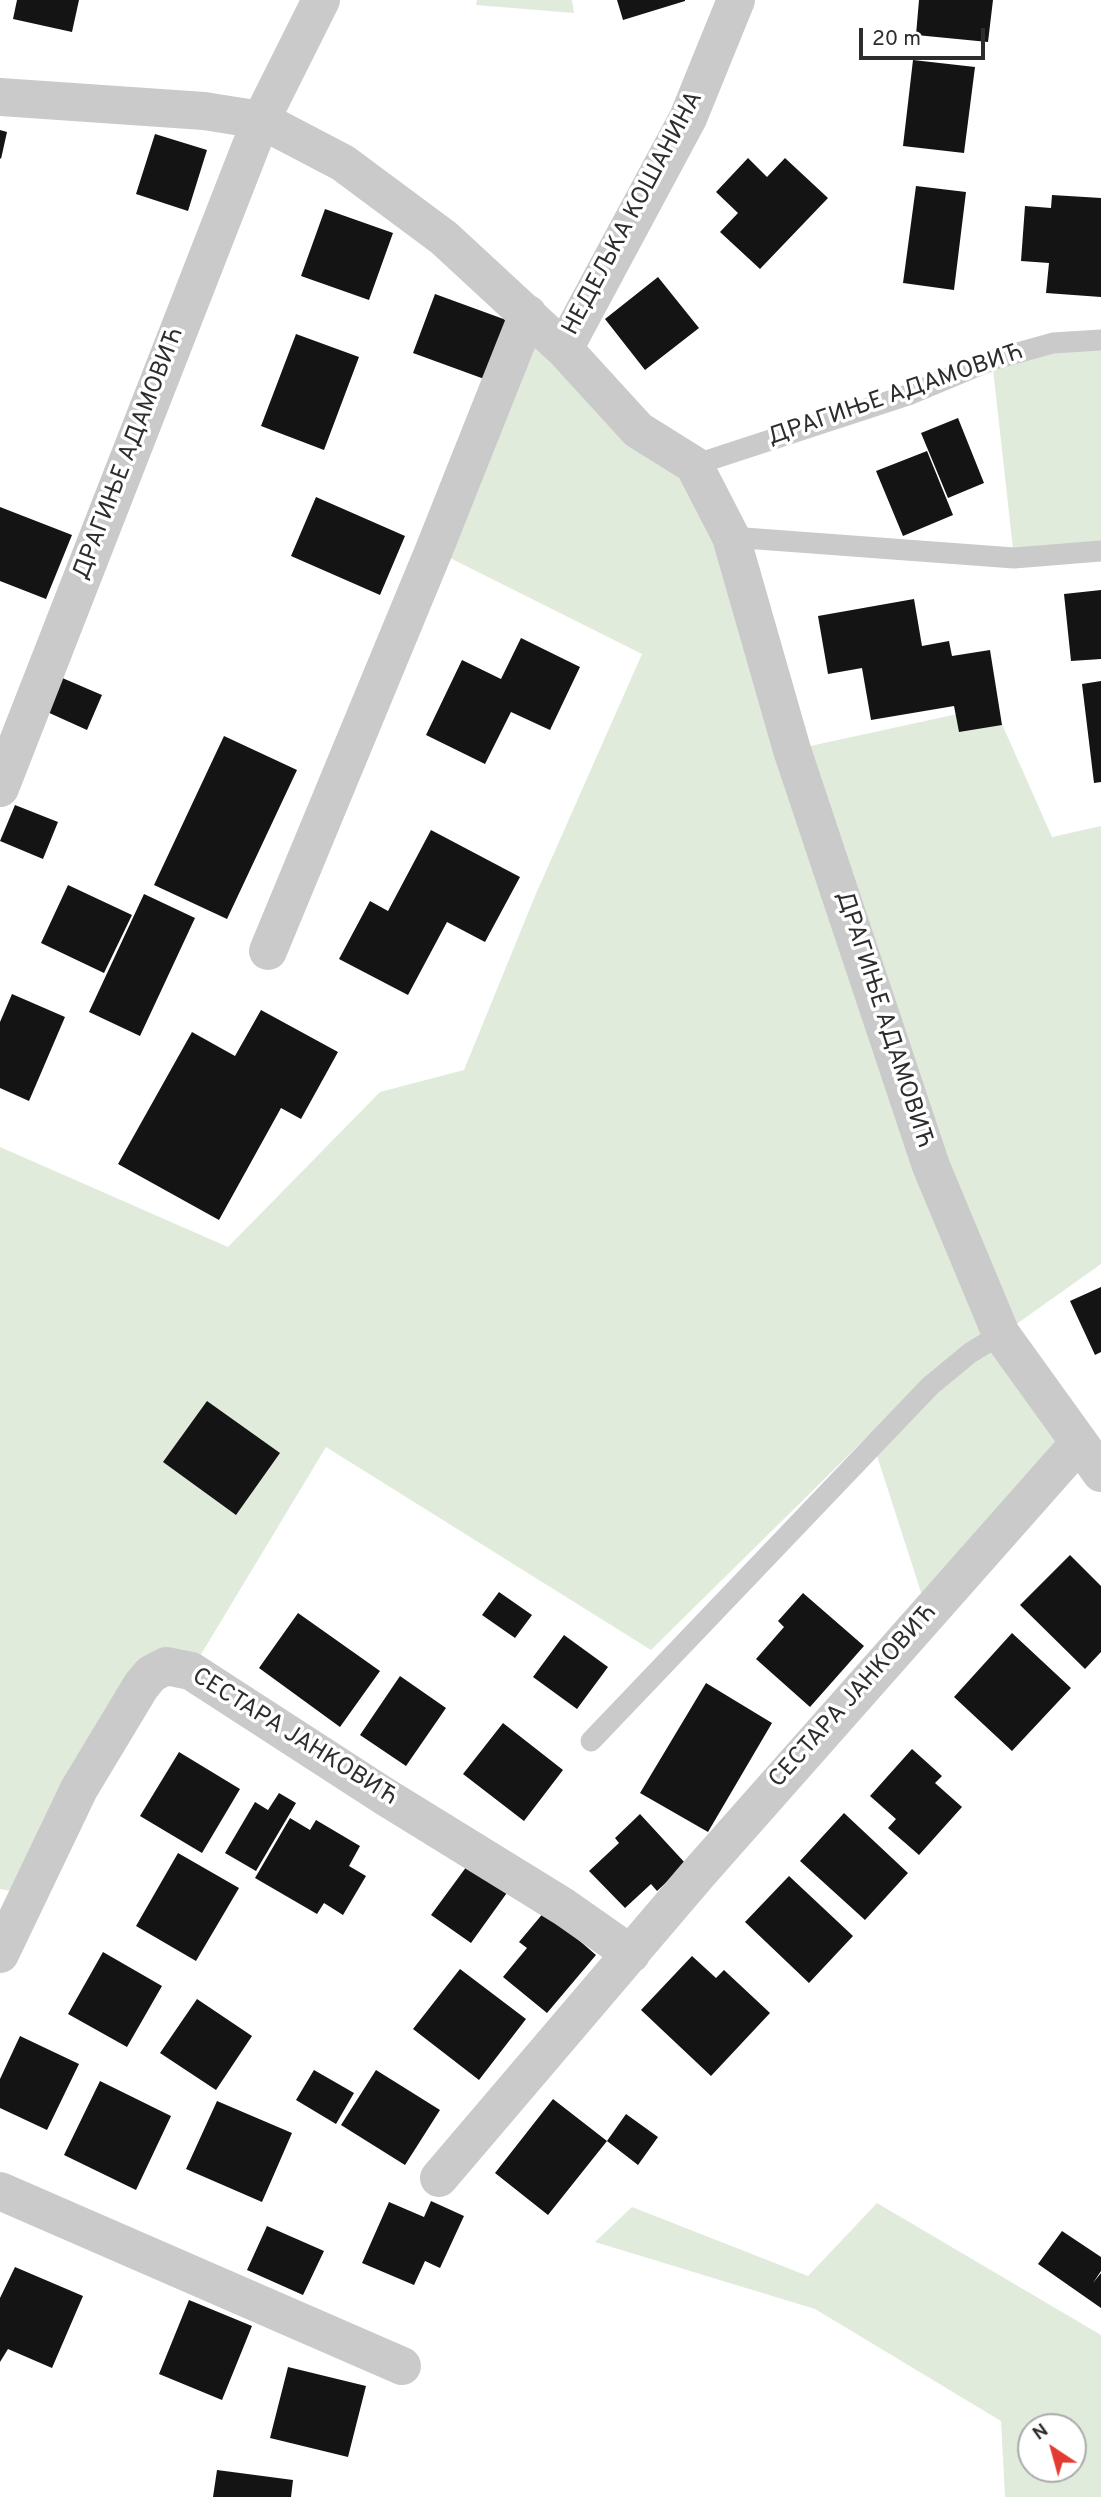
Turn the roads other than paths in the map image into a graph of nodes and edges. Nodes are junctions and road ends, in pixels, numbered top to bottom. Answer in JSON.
{"nodes":[{"id":1,"x":321,"y":0,"type":"edge"},
{"id":2,"x":736,"y":0,"type":"edge"},
{"id":3,"x":0,"y":97,"type":"edge"},
{"id":4,"x":261,"y":120,"type":"junction"},
{"id":5,"x":528,"y":314,"type":"junction"},
{"id":6,"x":1101,"y":340,"type":"edge"},
{"id":7,"x":564,"y":349,"type":"junction"},
{"id":8,"x":694,"y":465,"type":"junction"},
{"id":9,"x":731,"y":537,"type":"junction"},
{"id":10,"x":1101,"y":551,"type":"edge"},
{"id":11,"x":0,"y":788,"type":"edge"},
{"id":12,"x":268,"y":950,"type":"dead end"},
{"id":13,"x":1001,"y":1335,"type":"junction"},
{"id":14,"x":1079,"y":1443,"type":"junction"},
{"id":15,"x":1101,"y":1473,"type":"edge"},
{"id":16,"x":591,"y":1741,"type":"dead end"},
{"id":17,"x":0,"y":1954,"type":"edge"},
{"id":18,"x":631,"y":1954,"type":"junction"},
{"id":19,"x":439,"y":2178,"type":"dead end"},
{"id":20,"x":0,"y":2190,"type":"edge"},
{"id":21,"x":402,"y":2366,"type":"dead end"}],
"edges":[{"from":1,"to":4,"type":"street","name":"ДРАГИЊЕ АДАМОВИЋ"},
{"from":2,"to":7,"type":"street","name":"НЕДЕЉКА КОШАНИНА"},
{"from":3,"to":4,"type":"street"},
{"from":4,"to":5,"type":"street"},
{"from":4,"to":11,"type":"street","name":"ДРАГИЊЕ АДАМОВИЋ"},
{"from":5,"to":7,"type":"street"},
{"from":5,"to":12,"type":"street"},
{"from":6,"to":8,"type":"lane","name":"ДРАГИЊЕ АДАМОВИЋ"},
{"from":7,"to":8,"type":"street"},
{"from":8,"to":9,"type":"street","name":"ДРАГИЊЕ АДАМОВИЋ"},
{"from":9,"to":10,"type":"lane"},
{"from":9,"to":13,"type":"street","name":"ДРАГИЊЕ АДАМОВИЋ"},
{"from":13,"to":14,"type":"street","name":"ДРАГИЊЕ АДАМОВИЋ"},
{"from":13,"to":16,"type":"lane"},
{"from":14,"to":15,"type":"street","name":"ДРАГИЊЕ АДАМОВИЋ"},
{"from":14,"to":18,"type":"street","name":"СЕСТАРА ЈАНКОВИЋ"},
{"from":17,"to":18,"type":"street","name":"СЕСТАРА ЈАНКОВИЋ"},
{"from":18,"to":19,"type":"street","name":"СЕСТАРА ЈАНКОВИЋ"},
{"from":20,"to":21,"type":"street"}]}
